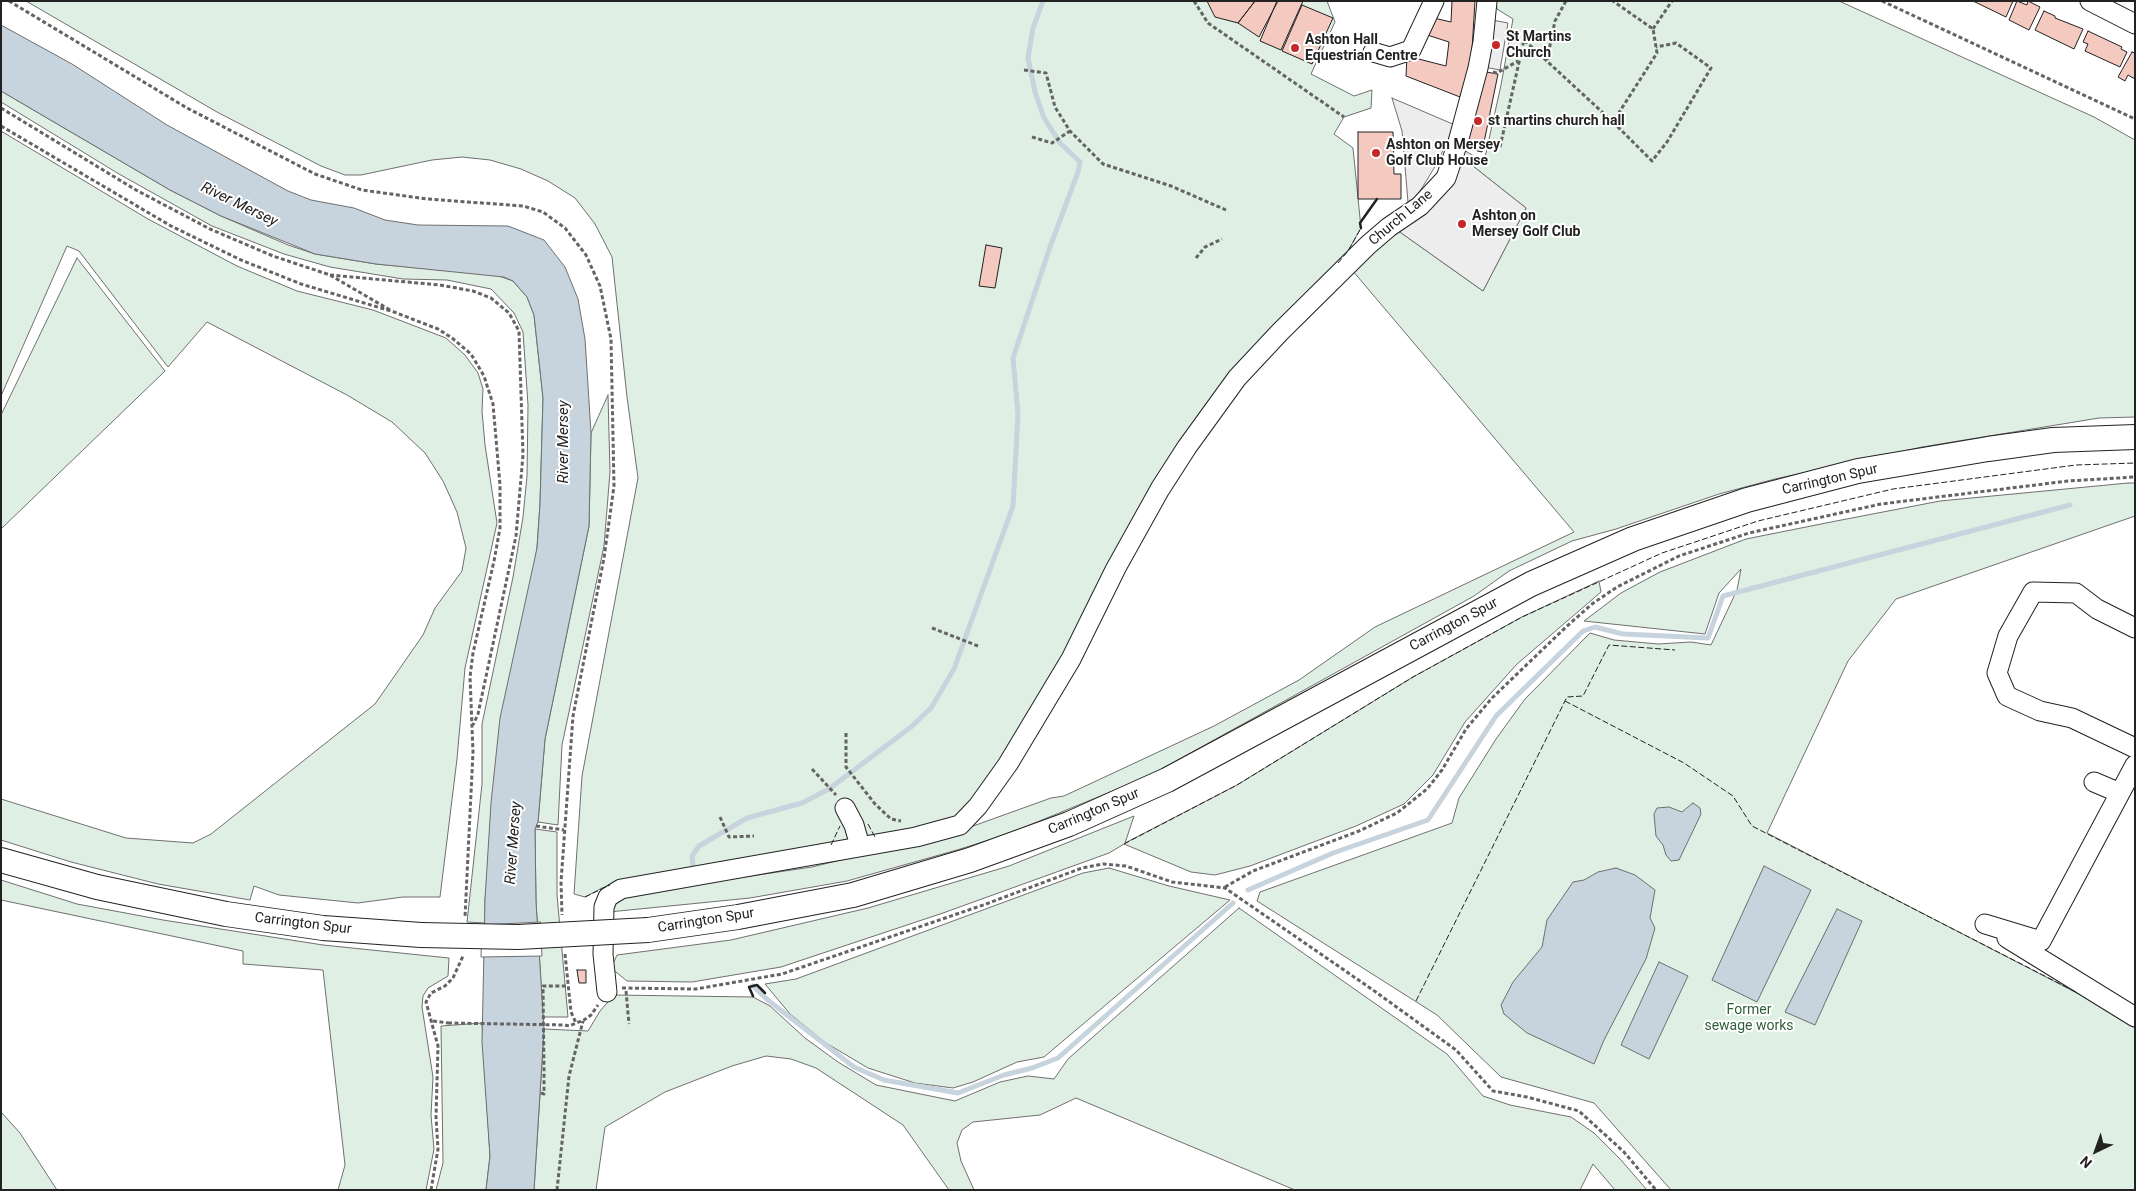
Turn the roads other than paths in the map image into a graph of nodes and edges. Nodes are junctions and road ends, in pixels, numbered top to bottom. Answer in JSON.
{"nodes":[{"id":1,"x":1434,"y":1,"type":"edge"},
{"id":2,"x":1487,"y":1,"type":"edge"},
{"id":3,"x":2090,"y":1,"type":"edge"},
{"id":4,"x":2135,"y":24,"type":"edge"},
{"id":5,"x":1373,"y":52,"type":"dead end"},
{"id":6,"x":2135,"y":437,"type":"edge"},
{"id":7,"x":2135,"y":628,"type":"edge"},
{"id":8,"x":2135,"y":748,"type":"edge"},
{"id":9,"x":2135,"y":765,"type":"edge"},
{"id":10,"x":2094,"y":782,"type":"dead end"},
{"id":11,"x":2120,"y":793,"type":"junction"},
{"id":12,"x":840,"y":800,"type":"road end"},
{"id":13,"x":860,"y":846,"type":"junction"},
{"id":14,"x":1,"y":860,"type":"edge"},
{"id":15,"x":607,"y":992,"type":"road end"},
{"id":16,"x":2135,"y":1017,"type":"edge"}],
"edges":[{"from":1,"to":5,"type":"street"},
{"from":2,"to":13,"type":"street","name":"Church Lane"},
{"from":3,"to":4,"type":"street"},
{"from":6,"to":14,"type":"main road","name":"Carrington Spur","bridge":true},
{"from":7,"to":8,"type":"street"},
{"from":9,"to":11,"type":"street"},
{"from":10,"to":11,"type":"street"},
{"from":11,"to":16,"type":"street"},
{"from":12,"to":13,"type":"street"},
{"from":13,"to":15,"type":"street","name":"Church Lane"}]}
